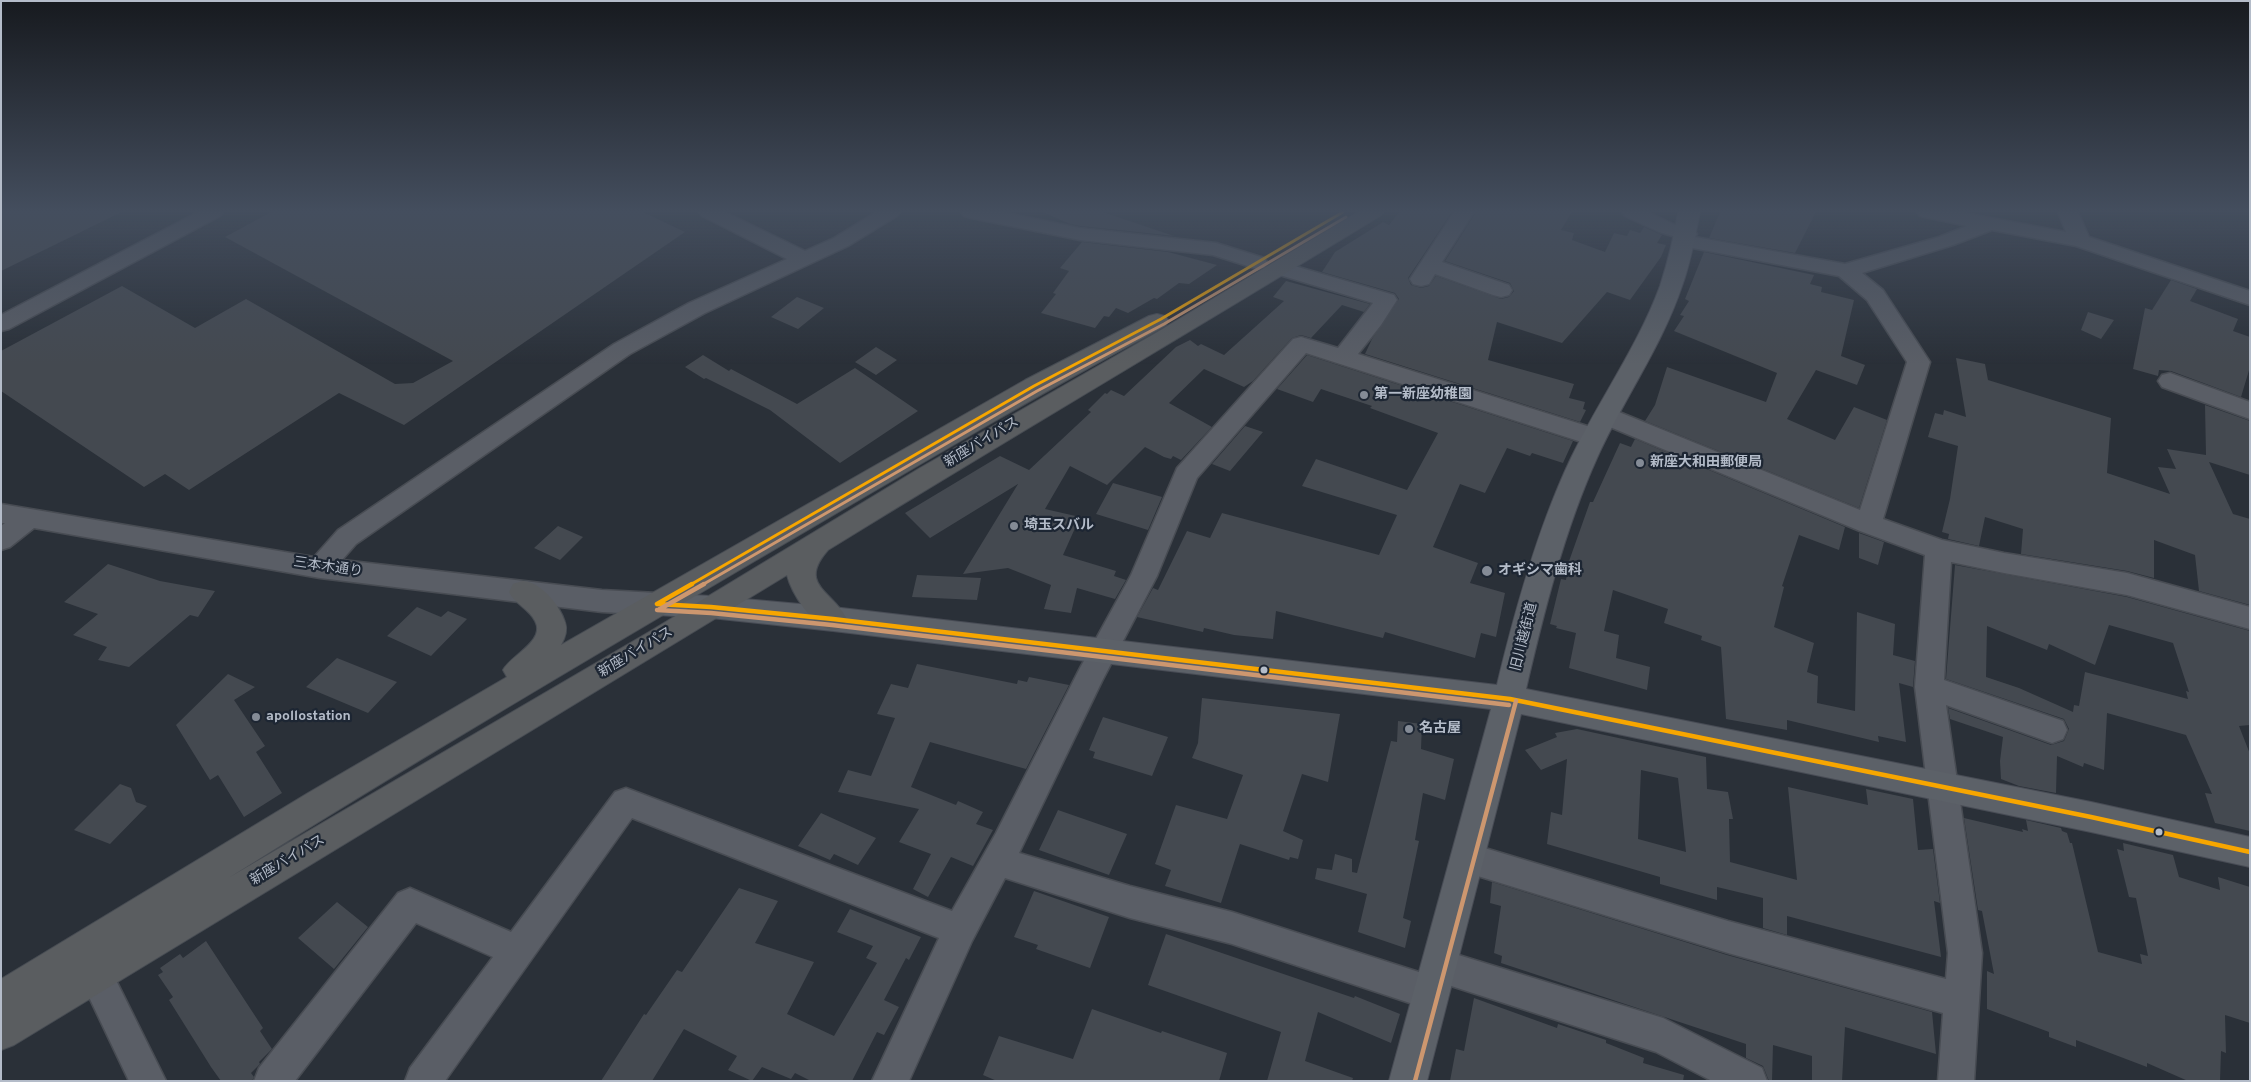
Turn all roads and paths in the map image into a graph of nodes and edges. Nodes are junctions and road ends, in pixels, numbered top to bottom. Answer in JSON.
{"nodes":[{"id":1,"x":117,"y":262,"type":"edge"},
{"id":2,"x":793,"y":262,"type":"edge"},
{"id":3,"x":1257,"y":262,"type":"edge"},
{"id":4,"x":1274,"y":262,"type":"edge"},
{"id":5,"x":1276,"y":262,"type":"edge"},
{"id":6,"x":1431,"y":262,"type":"edge"},
{"id":7,"x":1679,"y":262,"type":"edge"},
{"id":8,"x":1814,"y":262,"type":"edge"},
{"id":9,"x":1874,"y":262,"type":"edge"},
{"id":10,"x":2144,"y":262,"type":"edge"},
{"id":11,"x":1269,"y":266,"type":"junction"},
{"id":12,"x":1846,"y":271,"type":"junction"},
{"id":13,"x":1501,"y":290,"type":"dead end"},
{"id":14,"x":2250,"y":298,"type":"edge"},
{"id":15,"x":1,"y":324,"type":"edge"},
{"id":16,"x":1342,"y":358,"type":"junction"},
{"id":17,"x":2170,"y":381,"type":"dead end"},
{"id":18,"x":2250,"y":410,"type":"edge"},
{"id":19,"x":1600,"y":427,"type":"junction"},
{"id":20,"x":1,"y":513,"type":"edge"},
{"id":21,"x":30,"y":518,"type":"junction"},
{"id":22,"x":1869,"y":524,"type":"junction"},
{"id":23,"x":827,"y":536,"type":"junction"},
{"id":24,"x":1,"y":540,"type":"edge"},
{"id":25,"x":1939,"y":549,"type":"junction"},
{"id":26,"x":320,"y":568,"type":"junction"},
{"id":27,"x":523,"y":592,"type":"junction"},
{"id":28,"x":657,"y":604,"type":"junction"},
{"id":29,"x":710,"y":607,"type":"junction"},
{"id":30,"x":2250,"y":618,"type":"edge"},
{"id":31,"x":833,"y":619,"type":"junction"},
{"id":32,"x":1105,"y":651,"type":"junction"},
{"id":33,"x":1929,"y":687,"type":"junction"},
{"id":34,"x":1510,"y":699,"type":"junction"},
{"id":35,"x":2052,"y":730,"type":"dead end"},
{"id":36,"x":1942,"y":788,"type":"junction"},
{"id":37,"x":320,"y":803,"type":"junction"},
{"id":38,"x":2250,"y":852,"type":"edge"},
{"id":39,"x":1468,"y":858,"type":"junction"},
{"id":40,"x":997,"y":861,"type":"junction"},
{"id":41,"x":960,"y":930,"type":"junction"},
{"id":42,"x":517,"y":951,"type":"junction"},
{"id":43,"x":96,"y":976,"type":"junction"},
{"id":44,"x":1435,"y":980,"type":"junction"},
{"id":45,"x":1,"y":1000,"type":"edge"},
{"id":46,"x":1962,"y":1001,"type":"junction"},
{"id":47,"x":1,"y":1032,"type":"edge"},
{"id":48,"x":148,"y":1081,"type":"edge"},
{"id":49,"x":272,"y":1081,"type":"edge"},
{"id":50,"x":422,"y":1081,"type":"edge"},
{"id":51,"x":890,"y":1081,"type":"edge"},
{"id":52,"x":1408,"y":1081,"type":"edge"},
{"id":53,"x":1749,"y":1081,"type":"edge"},
{"id":54,"x":1956,"y":1081,"type":"edge"}],
"edges":[{"from":1,"to":15,"type":"street"},
{"from":2,"to":26,"type":"street"},
{"from":3,"to":11,"type":"street"},
{"from":4,"to":11,"type":"highway","name":"新座バイパス"},
{"from":5,"to":11,"type":"highway","name":"新座バイパス"},
{"from":6,"to":13,"type":"street"},
{"from":7,"to":19,"type":"main road","name":"旧川越街道"},
{"from":8,"to":12,"type":"street"},
{"from":9,"to":12,"type":"street"},
{"from":10,"to":14,"type":"street"},
{"from":11,"to":16,"type":"street"},
{"from":11,"to":23,"type":"highway","name":"新座バイパス"},
{"from":11,"to":28,"type":"highway","name":"新座バイパス"},
{"from":12,"to":22,"type":"street"},
{"from":16,"to":19,"type":"street"},
{"from":16,"to":32,"type":"street"},
{"from":17,"to":18,"type":"street"},
{"from":19,"to":22,"type":"street"},
{"from":19,"to":34,"type":"main road","name":"旧川越街道"},
{"from":20,"to":21,"type":"street","name":"三本木通り"},
{"from":21,"to":24,"type":"street"},
{"from":21,"to":26,"type":"street","name":"三本木通り"},
{"from":22,"to":25,"type":"street"},
{"from":23,"to":29,"type":"highway","name":"新座バイパス"},
{"from":23,"to":31,"type":"highway"},
{"from":25,"to":30,"type":"street"},
{"from":25,"to":33,"type":"street"},
{"from":26,"to":27,"type":"street","name":"三本木通り"},
{"from":27,"to":28,"type":"street","name":"三本木通り"},
{"from":27,"to":37,"type":"highway"},
{"from":28,"to":29,"type":"main road"},
{"from":28,"to":37,"type":"highway","name":"新座バイパス"},
{"from":29,"to":31,"type":"main road"},
{"from":29,"to":43,"type":"highway","name":"新座バイパス"},
{"from":31,"to":32,"type":"main road"},
{"from":32,"to":34,"type":"main road"},
{"from":32,"to":40,"type":"street"},
{"from":33,"to":35,"type":"street"},
{"from":33,"to":36,"type":"street"},
{"from":34,"to":36,"type":"main road"},
{"from":34,"to":39,"type":"main road","name":"旧川越街道"},
{"from":36,"to":38,"type":"main road"},
{"from":36,"to":46,"type":"street"},
{"from":37,"to":45,"type":"highway","name":"新座バイパス"},
{"from":39,"to":44,"type":"main road","name":"旧川越街道"},
{"from":39,"to":46,"type":"street"},
{"from":40,"to":41,"type":"street"},
{"from":40,"to":44,"type":"street"},
{"from":41,"to":42,"type":"street"},
{"from":41,"to":51,"type":"street"},
{"from":42,"to":49,"type":"street"},
{"from":42,"to":50,"type":"street"},
{"from":43,"to":47,"type":"highway","name":"新座バイパス"},
{"from":43,"to":48,"type":"street"},
{"from":44,"to":52,"type":"main road","name":"旧川越街道"},
{"from":44,"to":53,"type":"street"},
{"from":46,"to":54,"type":"street"}]}
